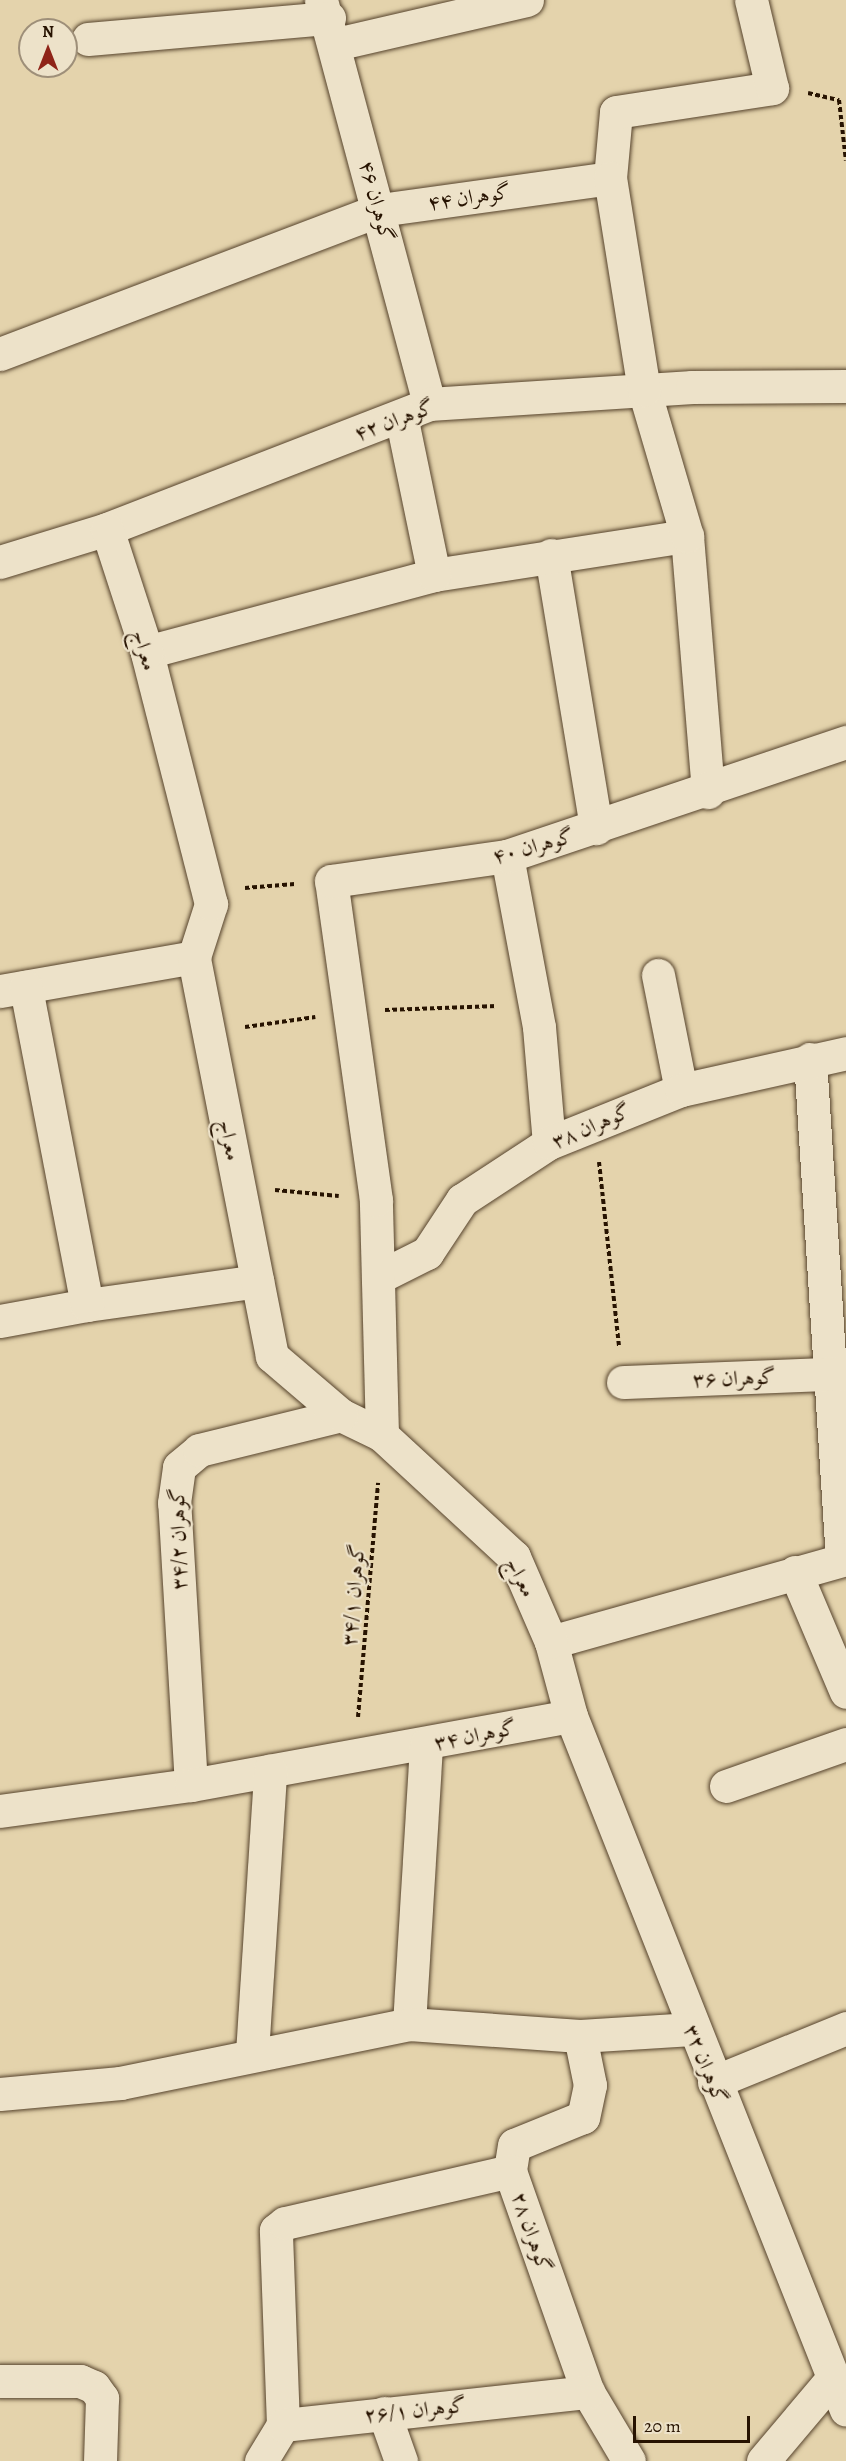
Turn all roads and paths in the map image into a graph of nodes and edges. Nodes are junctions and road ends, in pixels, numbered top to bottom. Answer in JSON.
{"nodes":[{"id":1,"x":526,"y":0,"type":"edge"},
{"id":2,"x":750,"y":0,"type":"edge"},
{"id":3,"x":329,"y":21,"type":"edge"},
{"id":4,"x":88,"y":39,"type":"dead end"},
{"id":5,"x":772,"y":88,"type":"junction"},
{"id":6,"x":846,"y":161,"type":"edge"},
{"id":7,"x":610,"y":178,"type":"junction"},
{"id":8,"x":380,"y":210,"type":"junction"},
{"id":9,"x":0,"y":354,"type":"edge"},
{"id":10,"x":846,"y":386,"type":"edge"},
{"id":11,"x":644,"y":390,"type":"junction"},
{"id":12,"x":415,"y":410,"type":"junction"},
{"id":13,"x":107,"y":529,"type":"junction"},
{"id":14,"x":687,"y":536,"type":"junction"},
{"id":15,"x":551,"y":555,"type":"junction"},
{"id":16,"x":0,"y":562,"type":"edge"},
{"id":17,"x":434,"y":575,"type":"junction"},
{"id":18,"x":147,"y":652,"type":"junction"},
{"id":19,"x":846,"y":742,"type":"edge"},
{"id":20,"x":708,"y":792,"type":"junction"},
{"id":21,"x":596,"y":828,"type":"junction"},
{"id":22,"x":507,"y":856,"type":"junction"},
{"id":23,"x":331,"y":881,"type":"junction"},
{"id":24,"x":207,"y":891,"type":"junction"},
{"id":25,"x":194,"y":957,"type":"junction"},
{"id":26,"x":658,"y":975,"type":"dead end"},
{"id":27,"x":13,"y":989,"type":"edge"},
{"id":28,"x":846,"y":1053,"type":"edge"},
{"id":29,"x":810,"y":1059,"type":"junction"},
{"id":30,"x":681,"y":1090,"type":"junction"},
{"id":31,"x":595,"y":1122,"type":"junction"},
{"id":32,"x":549,"y":1143,"type":"junction"},
{"id":33,"x":238,"y":1186,"type":"junction"},
{"id":34,"x":376,"y":1200,"type":"junction"},
{"id":35,"x":379,"y":1277,"type":"junction"},
{"id":36,"x":257,"y":1281,"type":"junction"},
{"id":37,"x":87,"y":1305,"type":"junction"},
{"id":38,"x":0,"y":1322,"type":"edge"},
{"id":39,"x":838,"y":1374,"type":"edge"},
{"id":40,"x":623,"y":1382,"type":"joint"},
{"id":41,"x":341,"y":1416,"type":"junction"},
{"id":42,"x":382,"y":1435,"type":"junction"},
{"id":43,"x":844,"y":1559,"type":"edge"},
{"id":44,"x":795,"y":1572,"type":"junction"},
{"id":45,"x":551,"y":1642,"type":"junction"},
{"id":46,"x":846,"y":1692,"type":"edge"},
{"id":47,"x":571,"y":1716,"type":"junction"},
{"id":48,"x":846,"y":1744,"type":"edge"},
{"id":49,"x":426,"y":1745,"type":"junction"},
{"id":50,"x":354,"y":1757,"type":"junction"},
{"id":51,"x":270,"y":1771,"type":"junction"},
{"id":52,"x":191,"y":1785,"type":"junction"},
{"id":53,"x":726,"y":1786,"type":"dead end"},
{"id":54,"x":0,"y":1811,"type":"edge"},
{"id":55,"x":409,"y":2024,"type":"junction"},
{"id":56,"x":846,"y":2028,"type":"edge"},
{"id":57,"x":692,"y":2029,"type":"junction"},
{"id":58,"x":580,"y":2036,"type":"junction"},
{"id":59,"x":252,"y":2053,"type":"junction"},
{"id":60,"x":714,"y":2082,"type":"junction"},
{"id":61,"x":0,"y":2094,"type":"edge"},
{"id":62,"x":510,"y":2171,"type":"junction"},
{"id":63,"x":833,"y":2378,"type":"junction"},
{"id":64,"x":0,"y":2380,"type":"edge"},
{"id":65,"x":588,"y":2392,"type":"junction"},
{"id":66,"x":846,"y":2410,"type":"edge"},
{"id":67,"x":384,"y":2413,"type":"junction"},
{"id":68,"x":283,"y":2425,"type":"junction"},
{"id":69,"x":100,"y":2461,"type":"edge"},
{"id":70,"x":261,"y":2461,"type":"edge"},
{"id":71,"x":401,"y":2461,"type":"edge"},
{"id":72,"x":629,"y":2461,"type":"edge"},
{"id":73,"x":763,"y":2461,"type":"edge"}],
"edges":[{"from":1,"to":3,"type":"street"},
{"from":2,"to":5,"type":"street"},
{"from":3,"to":4,"type":"street"},
{"from":3,"to":8,"type":"street","name":"گوهران ۴۶"},
{"from":5,"to":6,"type":"path"},
{"from":5,"to":7,"type":"street"},
{"from":7,"to":8,"type":"street","name":"گوهران ۴۴"},
{"from":7,"to":11,"type":"street"},
{"from":8,"to":9,"type":"street","name":"گوهران ۴۴"},
{"from":8,"to":12,"type":"street","name":"گوهران ۴۶"},
{"from":10,"to":11,"type":"street","name":"گوهران ۴۲"},
{"from":11,"to":12,"type":"street","name":"گوهران ۴۲"},
{"from":11,"to":14,"type":"street"},
{"from":12,"to":13,"type":"street","name":"گوهران ۴۲"},
{"from":12,"to":17,"type":"street","name":"گوهران ۴۶"},
{"from":13,"to":16,"type":"street","name":"گوهران ۴۲"},
{"from":13,"to":18,"type":"street","name":"معراج"},
{"from":14,"to":15,"type":"street"},
{"from":14,"to":20,"type":"street"},
{"from":15,"to":17,"type":"street"},
{"from":15,"to":21,"type":"street"},
{"from":17,"to":18,"type":"street"},
{"from":18,"to":24,"type":"street","name":"معراج"},
{"from":19,"to":20,"type":"street","name":"گوهران ۴۰"},
{"from":20,"to":21,"type":"street","name":"گوهران ۴۰"},
{"from":21,"to":22,"type":"street","name":"گوهران ۴۰"},
{"from":22,"to":23,"type":"street","name":"گوهران ۴۰"},
{"from":22,"to":32,"type":"street"},
{"from":23,"to":24,"type":"path"},
{"from":23,"to":34,"type":"street"},
{"from":24,"to":25,"type":"street","name":"معراج"},
{"from":25,"to":27,"type":"street"},
{"from":25,"to":33,"type":"street","name":"معراج"},
{"from":26,"to":30,"type":"street"},
{"from":27,"to":37,"type":"street"},
{"from":28,"to":29,"type":"street","name":"گوهران ۳۸"},
{"from":29,"to":30,"type":"street","name":"گوهران ۳۸"},
{"from":29,"to":39,"type":"street"},
{"from":30,"to":31,"type":"street","name":"گوهران ۳۸"},
{"from":31,"to":32,"type":"street","name":"گوهران ۳۸"},
{"from":31,"to":40,"type":"path"},
{"from":32,"to":35,"type":"street","name":"گوهران ۳۸"},
{"from":33,"to":34,"type":"path"},
{"from":33,"to":36,"type":"street","name":"معراج"},
{"from":34,"to":35,"type":"street"},
{"from":35,"to":42,"type":"street"},
{"from":36,"to":37,"type":"street"},
{"from":36,"to":41,"type":"street","name":"معراج"},
{"from":37,"to":38,"type":"street"},
{"from":39,"to":40,"type":"street","name":"گوهران ۳۶"},
{"from":39,"to":43,"type":"street"},
{"from":41,"to":42,"type":"street","name":"معراج"},
{"from":41,"to":52,"type":"street","name":"گوهران ۳۴/۲"},
{"from":42,"to":45,"type":"street","name":"معراج"},
{"from":42,"to":50,"type":"path","name":"گوهران ۳۴/۱"},
{"from":43,"to":44,"type":"street"},
{"from":44,"to":45,"type":"street"},
{"from":44,"to":46,"type":"street"},
{"from":45,"to":47,"type":"street"},
{"from":47,"to":49,"type":"street","name":"گوهران ۳۴"},
{"from":47,"to":57,"type":"street","name":"گوهران ۳۲"},
{"from":48,"to":53,"type":"street"},
{"from":49,"to":50,"type":"street","name":"گوهران ۳۴"},
{"from":49,"to":55,"type":"street"},
{"from":50,"to":51,"type":"street","name":"گوهران ۳۴"},
{"from":51,"to":52,"type":"street","name":"گوهران ۳۴"},
{"from":51,"to":59,"type":"street"},
{"from":52,"to":54,"type":"street","name":"گوهران ۳۴"},
{"from":55,"to":58,"type":"street"},
{"from":55,"to":59,"type":"street"},
{"from":56,"to":60,"type":"street"},
{"from":57,"to":58,"type":"street"},
{"from":57,"to":60,"type":"street","name":"گوهران ۳۲"},
{"from":58,"to":62,"type":"street","name":"گوهران ۲۸"},
{"from":59,"to":61,"type":"street"},
{"from":60,"to":63,"type":"street","name":"گوهران ۳۲"},
{"from":62,"to":65,"type":"street","name":"گوهران ۲۸"},
{"from":62,"to":68,"type":"street"},
{"from":63,"to":66,"type":"street","name":"گوهران ۳۲"},
{"from":63,"to":73,"type":"street"},
{"from":64,"to":69,"type":"street"},
{"from":65,"to":67,"type":"street","name":"گوهران ۲۶/۱"},
{"from":65,"to":72,"type":"street","name":"گوهران ۲۸"},
{"from":67,"to":68,"type":"street","name":"گوهران ۲۶/۱"},
{"from":67,"to":71,"type":"street"},
{"from":68,"to":70,"type":"street"}]}
